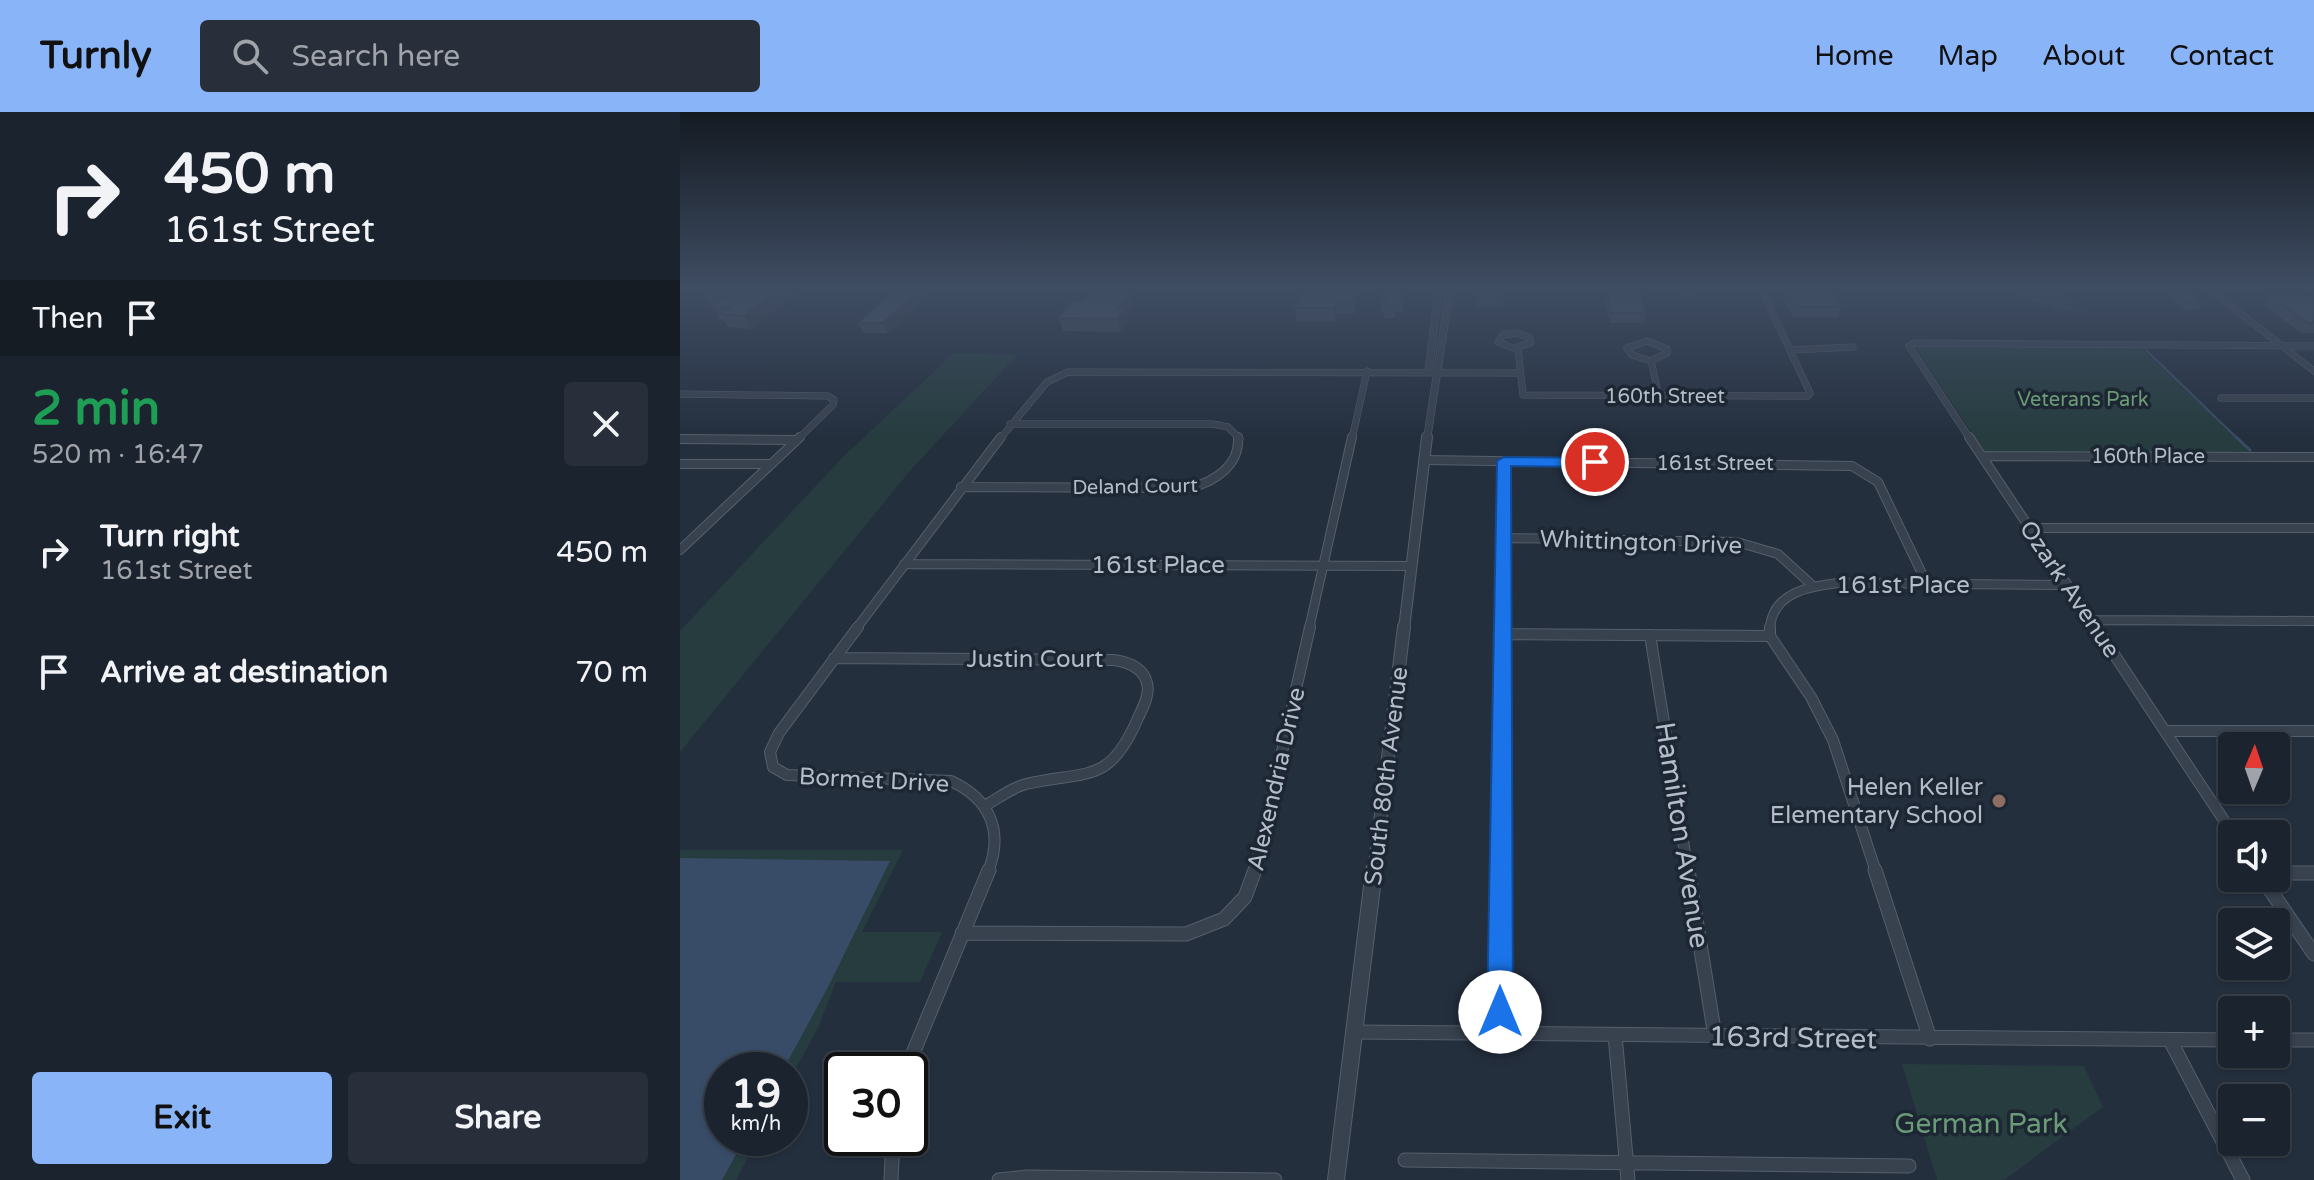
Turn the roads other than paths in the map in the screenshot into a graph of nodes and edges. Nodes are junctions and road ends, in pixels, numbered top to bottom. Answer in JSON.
{"nodes":[{"id":1,"x":1433,"y":338,"type":"edge"},
{"id":2,"x":1444,"y":338,"type":"edge"},
{"id":3,"x":1501,"y":338,"type":"edge"},
{"id":4,"x":1529,"y":338,"type":"edge"},
{"id":5,"x":1784,"y":338,"type":"edge"},
{"id":6,"x":2273,"y":338,"type":"edge"},
{"id":7,"x":2282,"y":345,"type":"junction"},
{"id":8,"x":2314,"y":346,"type":"edge"},
{"id":9,"x":1853,"y":347,"type":"dead end"},
{"id":10,"x":1518,"y":348,"type":"junction"},
{"id":11,"x":1790,"y":350,"type":"junction"},
{"id":12,"x":1651,"y":361,"type":"junction"},
{"id":13,"x":1367,"y":371,"type":"junction"},
{"id":14,"x":2314,"y":371,"type":"edge"},
{"id":15,"x":1435,"y":372,"type":"junction"},
{"id":16,"x":1520,"y":373,"type":"junction"},
{"id":17,"x":680,"y":394,"type":"edge"},
{"id":18,"x":1659,"y":396,"type":"junction"},
{"id":19,"x":2221,"y":398,"type":"dead end"},
{"id":20,"x":2314,"y":398,"type":"edge"},
{"id":21,"x":1010,"y":424,"type":"junction"},
{"id":22,"x":680,"y":439,"type":"edge"},
{"id":23,"x":797,"y":440,"type":"junction"},
{"id":24,"x":1982,"y":456,"type":"junction"},
{"id":25,"x":2314,"y":457,"type":"edge"},
{"id":26,"x":1424,"y":460,"type":"junction"},
{"id":27,"x":1504,"y":461,"type":"junction"},
{"id":28,"x":680,"y":464,"type":"edge"},
{"id":29,"x":771,"y":464,"type":"junction"},
{"id":30,"x":961,"y":487,"type":"junction"},
{"id":31,"x":2030,"y":528,"type":"junction"},
{"id":32,"x":2314,"y":528,"type":"edge"},
{"id":33,"x":1503,"y":538,"type":"junction"},
{"id":34,"x":680,"y":550,"type":"edge"},
{"id":35,"x":904,"y":564,"type":"junction"},
{"id":36,"x":1324,"y":566,"type":"junction"},
{"id":37,"x":1412,"y":566,"type":"junction"},
{"id":38,"x":1927,"y":584,"type":"junction"},
{"id":39,"x":2067,"y":585,"type":"junction"},
{"id":40,"x":1813,"y":586,"type":"junction"},
{"id":41,"x":2091,"y":620,"type":"junction"},
{"id":42,"x":2314,"y":621,"type":"edge"},
{"id":43,"x":1502,"y":634,"type":"junction"},
{"id":44,"x":1650,"y":635,"type":"junction"},
{"id":45,"x":1770,"y":636,"type":"junction"},
{"id":46,"x":834,"y":658,"type":"junction"},
{"id":47,"x":2165,"y":731,"type":"junction"},
{"id":48,"x":2314,"y":731,"type":"edge"},
{"id":49,"x":988,"y":804,"type":"junction"},
{"id":50,"x":2224,"y":820,"type":"edge"},
{"id":51,"x":2290,"y":873,"type":"edge"},
{"id":52,"x":2314,"y":873,"type":"edge"},
{"id":53,"x":2272,"y":892,"type":"edge"},
{"id":54,"x":962,"y":933,"type":"junction"},
{"id":55,"x":2314,"y":954,"type":"edge"},
{"id":56,"x":1354,"y":1032,"type":"junction"},
{"id":57,"x":1500,"y":1034,"type":"junction"},
{"id":58,"x":1615,"y":1035,"type":"junction"},
{"id":59,"x":1715,"y":1036,"type":"junction"},
{"id":60,"x":1930,"y":1039,"type":"junction"},
{"id":61,"x":2170,"y":1040,"type":"junction"},
{"id":62,"x":2218,"y":1040,"type":"edge"},
{"id":63,"x":2290,"y":1040,"type":"edge"},
{"id":64,"x":2314,"y":1040,"type":"edge"},
{"id":65,"x":913,"y":1052,"type":"edge"},
{"id":66,"x":892,"y":1156,"type":"edge"},
{"id":67,"x":1405,"y":1160,"type":"dead end"},
{"id":68,"x":1627,"y":1161,"type":"junction"},
{"id":69,"x":1909,"y":1166,"type":"dead end"},
{"id":70,"x":1174,"y":1179,"type":"edge"},
{"id":71,"x":891,"y":1180,"type":"edge"},
{"id":72,"x":999,"y":1180,"type":"edge"},
{"id":73,"x":1275,"y":1180,"type":"edge"},
{"id":74,"x":1336,"y":1180,"type":"edge"},
{"id":75,"x":1628,"y":1180,"type":"edge"},
{"id":76,"x":2243,"y":1180,"type":"edge"}],
"edges":[{"from":1,"to":15,"type":"street","name":"South 80th Avenue"},
{"from":2,"to":15,"type":"street","name":"South 80th Avenue"},
{"from":3,"to":10,"type":"street"},
{"from":4,"to":10,"type":"street"},
{"from":5,"to":11,"type":"street"},
{"from":6,"to":7,"type":"street"},
{"from":7,"to":8,"type":"street"},
{"from":7,"to":14,"type":"street"},
{"from":7,"to":24,"type":"street","name":"Ozark Avenue"},
{"from":9,"to":11,"type":"street"},
{"from":10,"to":16,"type":"street"},
{"from":11,"to":18,"type":"street","name":"160th Street"},
{"from":12,"to":12,"type":"street"},
{"from":12,"to":18,"type":"street"},
{"from":13,"to":15,"type":"street"},
{"from":13,"to":21,"type":"street","name":"Bormet Drive"},
{"from":13,"to":36,"type":"street","name":"Alexendria Drive"},
{"from":15,"to":16,"type":"street"},
{"from":15,"to":26,"type":"street","name":"South 80th Avenue"},
{"from":16,"to":18,"type":"street","name":"160th Street"},
{"from":17,"to":23,"type":"street"},
{"from":19,"to":20,"type":"street"},
{"from":21,"to":30,"type":"street","name":"Bormet Drive"},
{"from":21,"to":30,"type":"street","name":"Deland Court"},
{"from":22,"to":23,"type":"street"},
{"from":23,"to":29,"type":"street"},
{"from":24,"to":25,"type":"street","name":"160th Place"},
{"from":24,"to":31,"type":"street","name":"Ozark Avenue"},
{"from":26,"to":27,"type":"street","name":"161st Street"},
{"from":26,"to":37,"type":"street","name":"South 80th Avenue"},
{"from":27,"to":33,"type":"street"},
{"from":27,"to":38,"type":"street","name":"161st Street"},
{"from":28,"to":29,"type":"street"},
{"from":29,"to":34,"type":"street"},
{"from":30,"to":35,"type":"street","name":"Bormet Drive"},
{"from":31,"to":32,"type":"street"},
{"from":31,"to":39,"type":"street","name":"Ozark Avenue"},
{"from":33,"to":40,"type":"street","name":"Whittington Drive"},
{"from":33,"to":43,"type":"street"},
{"from":35,"to":36,"type":"street","name":"161st Place"},
{"from":35,"to":46,"type":"street","name":"Bormet Drive"},
{"from":36,"to":37,"type":"street","name":"161st Place"},
{"from":36,"to":54,"type":"street","name":"Alexendria Drive"},
{"from":37,"to":56,"type":"street","name":"South 80th Avenue"},
{"from":38,"to":39,"type":"street","name":"161st Place"},
{"from":38,"to":40,"type":"street","name":"161st Place"},
{"from":39,"to":41,"type":"street","name":"Ozark Avenue"},
{"from":40,"to":45,"type":"street","name":"161st Place"},
{"from":41,"to":42,"type":"street"},
{"from":41,"to":47,"type":"street","name":"Ozark Avenue"},
{"from":43,"to":44,"type":"street"},
{"from":43,"to":57,"type":"street"},
{"from":44,"to":45,"type":"street"},
{"from":44,"to":59,"type":"street","name":"Hamilton Avenue"},
{"from":45,"to":60,"type":"street"},
{"from":46,"to":49,"type":"street","name":"Bormet Drive"},
{"from":46,"to":49,"type":"street","name":"Justin Court"},
{"from":47,"to":48,"type":"street"},
{"from":47,"to":50,"type":"street","name":"Ozark Avenue"},
{"from":49,"to":54,"type":"street"},
{"from":51,"to":52,"type":"street"},
{"from":53,"to":55,"type":"street"},
{"from":54,"to":65,"type":"street"},
{"from":56,"to":57,"type":"street","name":"163rd Street"},
{"from":56,"to":74,"type":"street","name":"South 80th Avenue"},
{"from":57,"to":58,"type":"street","name":"163rd Street"},
{"from":58,"to":59,"type":"street","name":"163rd Street"},
{"from":58,"to":68,"type":"street"},
{"from":59,"to":60,"type":"street","name":"163rd Street"},
{"from":60,"to":61,"type":"street","name":"163rd Street"},
{"from":61,"to":62,"type":"street","name":"163rd Street"},
{"from":61,"to":76,"type":"street"},
{"from":63,"to":64,"type":"street"},
{"from":66,"to":71,"type":"street"},
{"from":67,"to":68,"type":"street"},
{"from":68,"to":69,"type":"street"},
{"from":68,"to":75,"type":"street"},
{"from":70,"to":72,"type":"street"},
{"from":70,"to":73,"type":"street"}]}
